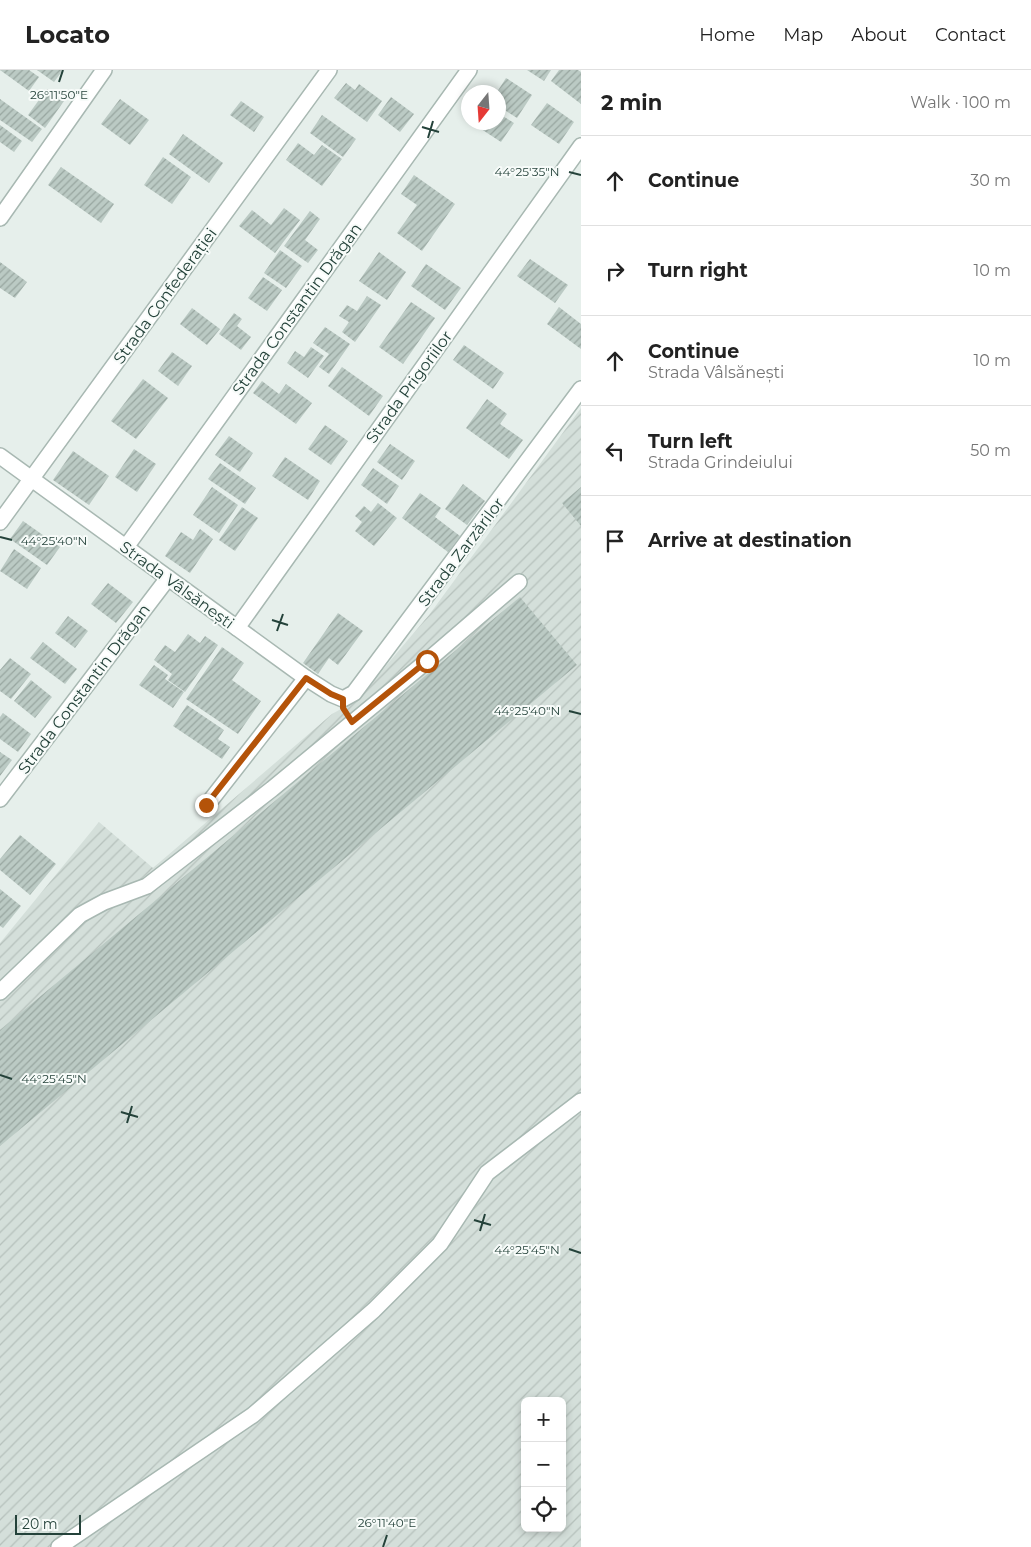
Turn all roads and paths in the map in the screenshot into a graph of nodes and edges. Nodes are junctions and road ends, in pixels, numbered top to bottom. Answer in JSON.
{"nodes":[{"id":1,"x":104,"y":70,"type":"edge"},
{"id":2,"x":329,"y":70,"type":"edge"},
{"id":3,"x":469,"y":70,"type":"edge"},
{"id":4,"x":581,"y":146,"type":"edge"},
{"id":5,"x":0,"y":218,"type":"edge"},
{"id":6,"x":581,"y":389,"type":"edge"},
{"id":7,"x":0,"y":456,"type":"edge"},
{"id":8,"x":32,"y":480,"type":"junction"},
{"id":9,"x":0,"y":522,"type":"edge"},
{"id":10,"x":126,"y":548,"type":"junction"},
{"id":11,"x":168,"y":578,"type":"junction"},
{"id":12,"x":519,"y":582,"type":"dead end"},
{"id":13,"x":237,"y":628,"type":"junction"},
{"id":14,"x":306,"y":678,"type":"junction"},
{"id":15,"x":337,"y":696,"type":"junction"},
{"id":16,"x":352,"y":722,"type":"junction"},
{"id":17,"x":0,"y":799,"type":"edge"},
{"id":18,"x":206,"y":805,"type":"dead end"},
{"id":19,"x":0,"y":992,"type":"edge"},
{"id":20,"x":581,"y":1101,"type":"edge"},
{"id":21,"x":58,"y":1547,"type":"edge"}],
"edges":[{"from":1,"to":5,"type":"street"},
{"from":2,"to":8,"type":"street","name":"Strada Confederației"},
{"from":3,"to":10,"type":"street","name":"Strada Constantin Drăgan"},
{"from":4,"to":13,"type":"street","name":"Strada Prigoriilor"},
{"from":6,"to":15,"type":"street","name":"Strada Zarzărilor"},
{"from":7,"to":8,"type":"street","name":"Strada Vâlsănești"},
{"from":8,"to":9,"type":"street","name":"Strada Confederației"},
{"from":8,"to":10,"type":"street","name":"Strada Vâlsănești"},
{"from":10,"to":11,"type":"street","name":"Strada Vâlsănești"},
{"from":11,"to":13,"type":"street","name":"Strada Vâlsănești"},
{"from":11,"to":17,"type":"street","name":"Strada Constantin Drăgan"},
{"from":12,"to":16,"type":"street"},
{"from":13,"to":14,"type":"street","name":"Strada Vâlsănești"},
{"from":14,"to":15,"type":"street","name":"Strada Vâlsănești"},
{"from":14,"to":18,"type":"street"},
{"from":15,"to":16,"type":"street"},
{"from":16,"to":19,"type":"street"},
{"from":20,"to":21,"type":"street"}]}
